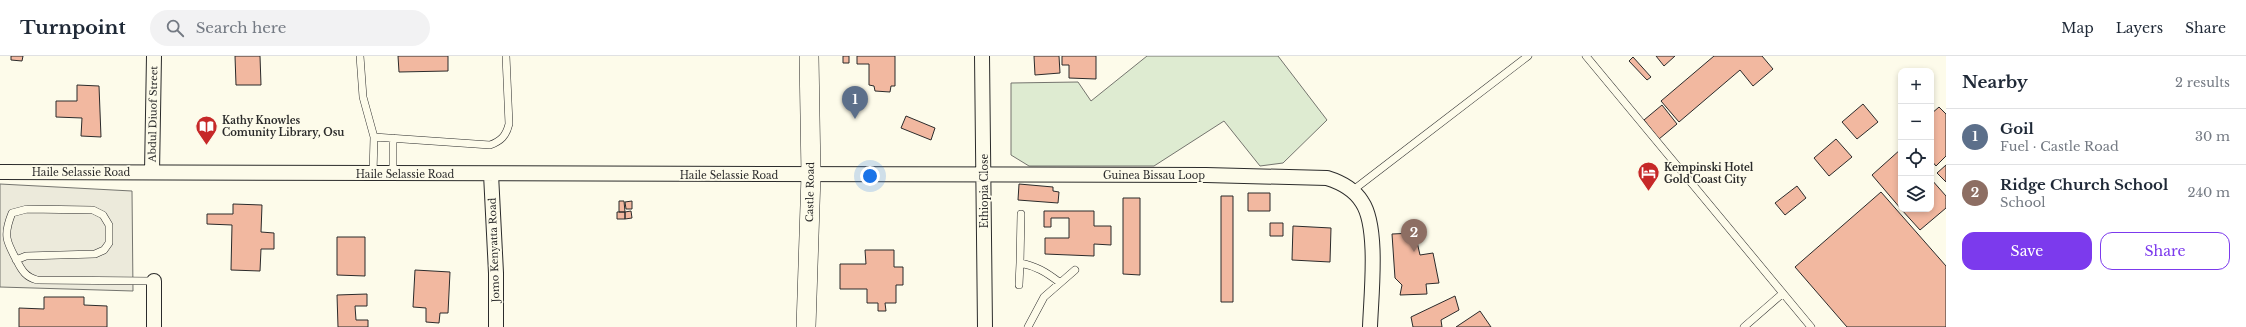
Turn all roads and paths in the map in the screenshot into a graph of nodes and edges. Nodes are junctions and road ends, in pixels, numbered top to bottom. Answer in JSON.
{"nodes":[{"id":1,"x":154,"y":56,"type":"edge"},
{"id":2,"x":360,"y":56,"type":"edge"},
{"id":3,"x":506,"y":56,"type":"edge"},
{"id":4,"x":809,"y":56,"type":"edge"},
{"id":5,"x":982,"y":56,"type":"edge"},
{"id":6,"x":1528,"y":56,"type":"edge"},
{"id":7,"x":1586,"y":56,"type":"edge"},
{"id":8,"x":374,"y":138,"type":"junction"},
{"id":9,"x":394,"y":138,"type":"junction"},
{"id":10,"x":0,"y":172,"type":"edge"},
{"id":11,"x":152,"y":172,"type":"junction"},
{"id":12,"x":373,"y":174,"type":"junction"},
{"id":13,"x":393,"y":174,"type":"junction"},
{"id":14,"x":491,"y":174,"type":"junction"},
{"id":15,"x":810,"y":175,"type":"junction"},
{"id":16,"x":984,"y":176,"type":"junction"},
{"id":17,"x":1352,"y":190,"type":"junction"},
{"id":18,"x":1021,"y":214,"type":"dead end"},
{"id":19,"x":16,"y":260,"type":"junction"},
{"id":20,"x":1020,"y":263,"type":"junction"},
{"id":21,"x":1076,"y":270,"type":"dead end"},
{"id":22,"x":154,"y":281,"type":"joint"},
{"id":23,"x":1059,"y":282,"type":"junction"},
{"id":24,"x":1019,"y":285,"type":"dead end"},
{"id":25,"x":1782,"y":294,"type":"junction"},
{"id":26,"x":1806,"y":325,"type":"edge"},
{"id":27,"x":154,"y":327,"type":"edge"},
{"id":28,"x":496,"y":327,"type":"edge"},
{"id":29,"x":806,"y":327,"type":"edge"},
{"id":30,"x":985,"y":327,"type":"edge"},
{"id":31,"x":1028,"y":327,"type":"edge"},
{"id":32,"x":1370,"y":327,"type":"edge"},
{"id":33,"x":1744,"y":327,"type":"edge"}],
"edges":[{"from":1,"to":11,"type":"street","name":"Abdul Diuof Street"},
{"from":2,"to":8,"type":"lane"},
{"from":3,"to":9,"type":"lane"},
{"from":4,"to":15,"type":"main road","name":"Castle Road"},
{"from":5,"to":16,"type":"street","name":"Ethiopia Close"},
{"from":6,"to":17,"type":"lane"},
{"from":7,"to":25,"type":"lane"},
{"from":8,"to":9,"type":"lane"},
{"from":8,"to":12,"type":"lane"},
{"from":9,"to":13,"type":"lane"},
{"from":10,"to":11,"type":"street","name":"Haile Selassie Road"},
{"from":11,"to":12,"type":"street","name":"Haile Selassie Road"},
{"from":12,"to":13,"type":"street","name":"Haile Selassie Road"},
{"from":13,"to":14,"type":"street","name":"Haile Selassie Road"},
{"from":14,"to":15,"type":"street","name":"Haile Selassie Road"},
{"from":14,"to":28,"type":"street","name":"Jomo Kenyatta Road"},
{"from":15,"to":16,"type":"street","name":"Guinea Bissau Loop"},
{"from":15,"to":29,"type":"main road","name":"Castle Road"},
{"from":16,"to":17,"type":"street","name":"Guinea Bissau Loop"},
{"from":16,"to":30,"type":"street","name":"Ethiopia Close"},
{"from":17,"to":32,"type":"street","name":"Guinea Bissau Loop"},
{"from":18,"to":20,"type":"lane"},
{"from":19,"to":19,"type":"lane"},
{"from":19,"to":22,"type":"lane"},
{"from":20,"to":23,"type":"lane"},
{"from":20,"to":24,"type":"lane"},
{"from":21,"to":23,"type":"lane"},
{"from":22,"to":27,"type":"street"},
{"from":23,"to":31,"type":"lane"},
{"from":25,"to":26,"type":"lane"},
{"from":25,"to":33,"type":"lane"}]}
